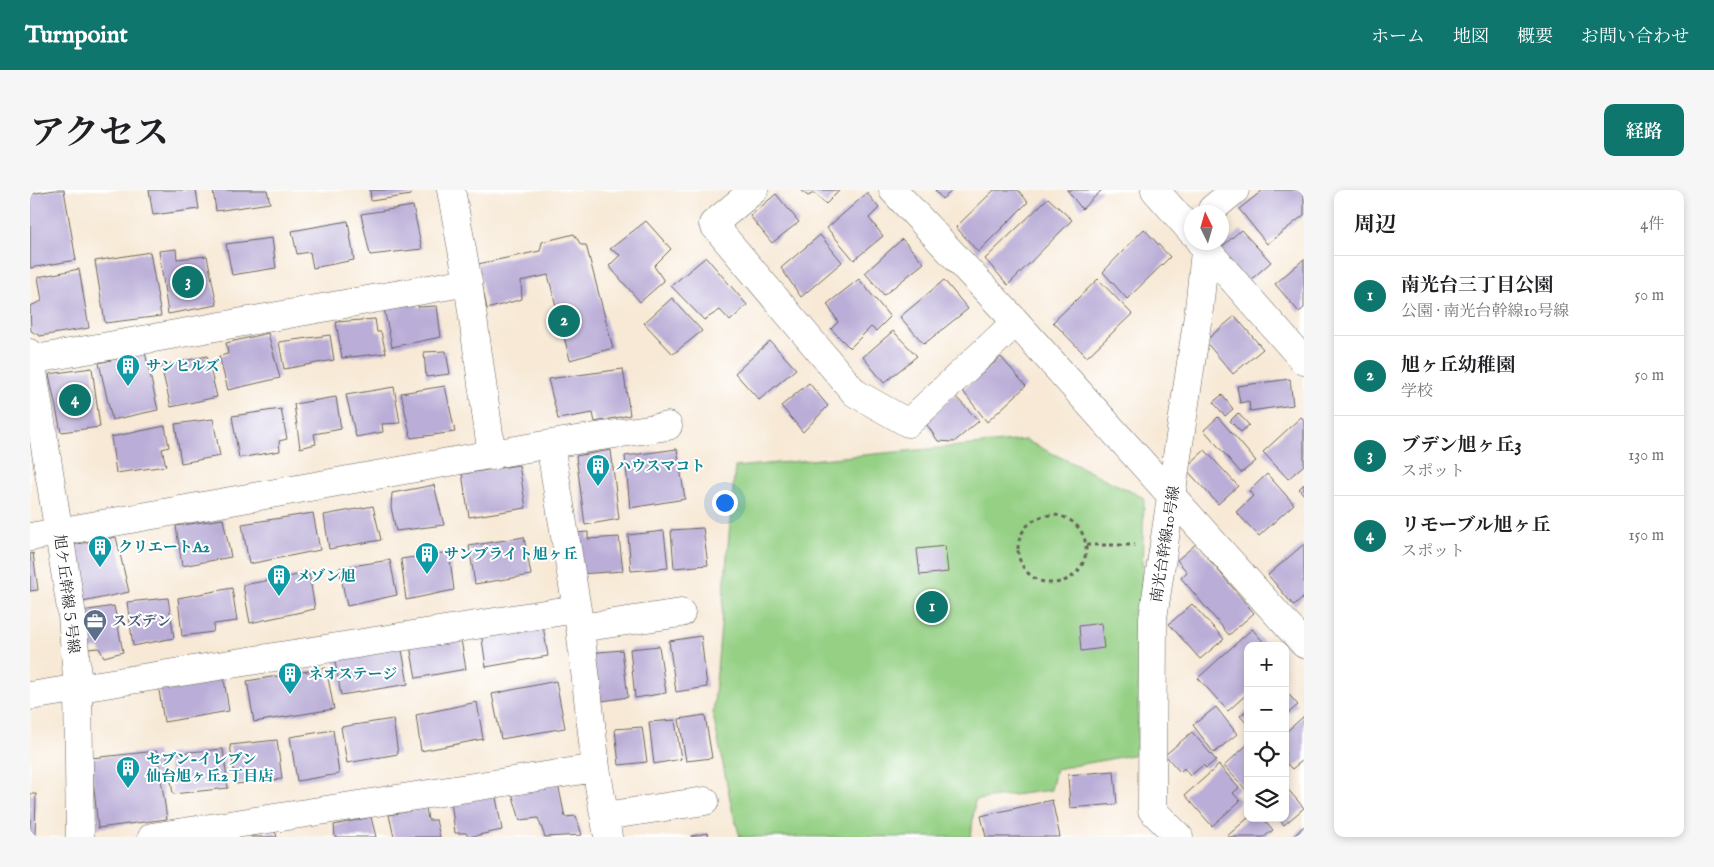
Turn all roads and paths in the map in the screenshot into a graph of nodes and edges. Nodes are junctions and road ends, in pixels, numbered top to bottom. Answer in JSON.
{"nodes":[{"id":1,"x":451,"y":190,"type":"edge"},
{"id":2,"x":893,"y":190,"type":"edge"},
{"id":3,"x":1155,"y":190,"type":"edge"},
{"id":4,"x":1236,"y":190,"type":"edge"},
{"id":5,"x":748,"y":191,"type":"edge"},
{"id":6,"x":1217,"y":205,"type":"edge"},
{"id":7,"x":1184,"y":222,"type":"edge"},
{"id":8,"x":1201,"y":250,"type":"edge"},
{"id":9,"x":1209,"y":250,"type":"edge"},
{"id":10,"x":468,"y":282,"type":"junction"},
{"id":11,"x":1016,"y":322,"type":"junction"},
{"id":12,"x":30,"y":357,"type":"edge"},
{"id":13,"x":1304,"y":360,"type":"edge"},
{"id":14,"x":668,"y":426,"type":"dead end"},
{"id":15,"x":550,"y":444,"type":"junction"},
{"id":16,"x":492,"y":456,"type":"junction"},
{"id":17,"x":1173,"y":496,"type":"junction"},
{"id":18,"x":60,"y":532,"type":"junction"},
{"id":19,"x":30,"y":537,"type":"edge"},
{"id":20,"x":1165,"y":544,"type":"junction"},
{"id":21,"x":1086,"y":545,"type":"junction"},
{"id":22,"x":681,"y":613,"type":"dead end"},
{"id":23,"x":578,"y":619,"type":"junction"},
{"id":24,"x":1304,"y":644,"type":"edge"},
{"id":25,"x":78,"y":689,"type":"junction"},
{"id":26,"x":30,"y":696,"type":"edge"},
{"id":27,"x":596,"y":768,"type":"junction"},
{"id":28,"x":705,"y":801,"type":"dead end"},
{"id":29,"x":607,"y":826,"type":"edge"},
{"id":30,"x":80,"y":837,"type":"edge"},
{"id":31,"x":152,"y":837,"type":"edge"},
{"id":32,"x":1179,"y":837,"type":"edge"}],
"edges":[{"from":1,"to":10,"type":"street"},
{"from":2,"to":11,"type":"street"},
{"from":3,"to":7,"type":"street"},
{"from":4,"to":6,"type":"street"},
{"from":5,"to":11,"type":"street"},
{"from":8,"to":17,"type":"street","name":"南光台幹線10号線"},
{"from":9,"to":13,"type":"street"},
{"from":10,"to":12,"type":"street"},
{"from":10,"to":16,"type":"street"},
{"from":11,"to":17,"type":"street"},
{"from":12,"to":18,"type":"street","name":"旭ケ丘幹線５号線"},
{"from":14,"to":15,"type":"street"},
{"from":15,"to":16,"type":"street"},
{"from":15,"to":23,"type":"street"},
{"from":16,"to":18,"type":"street"},
{"from":17,"to":20,"type":"street","name":"南光台幹線10号線"},
{"from":17,"to":24,"type":"street"},
{"from":18,"to":19,"type":"street"},
{"from":18,"to":25,"type":"street","name":"旭ケ丘幹線５号線"},
{"from":20,"to":21,"type":"path"},
{"from":20,"to":32,"type":"street","name":"南光台幹線10号線"},
{"from":21,"to":21,"type":"path"},
{"from":22,"to":23,"type":"street"},
{"from":23,"to":25,"type":"street"},
{"from":23,"to":27,"type":"street"},
{"from":25,"to":26,"type":"street"},
{"from":25,"to":30,"type":"street","name":"旭ケ丘幹線５号線"},
{"from":27,"to":29,"type":"street"},
{"from":27,"to":31,"type":"street"},
{"from":28,"to":29,"type":"street"}]}
